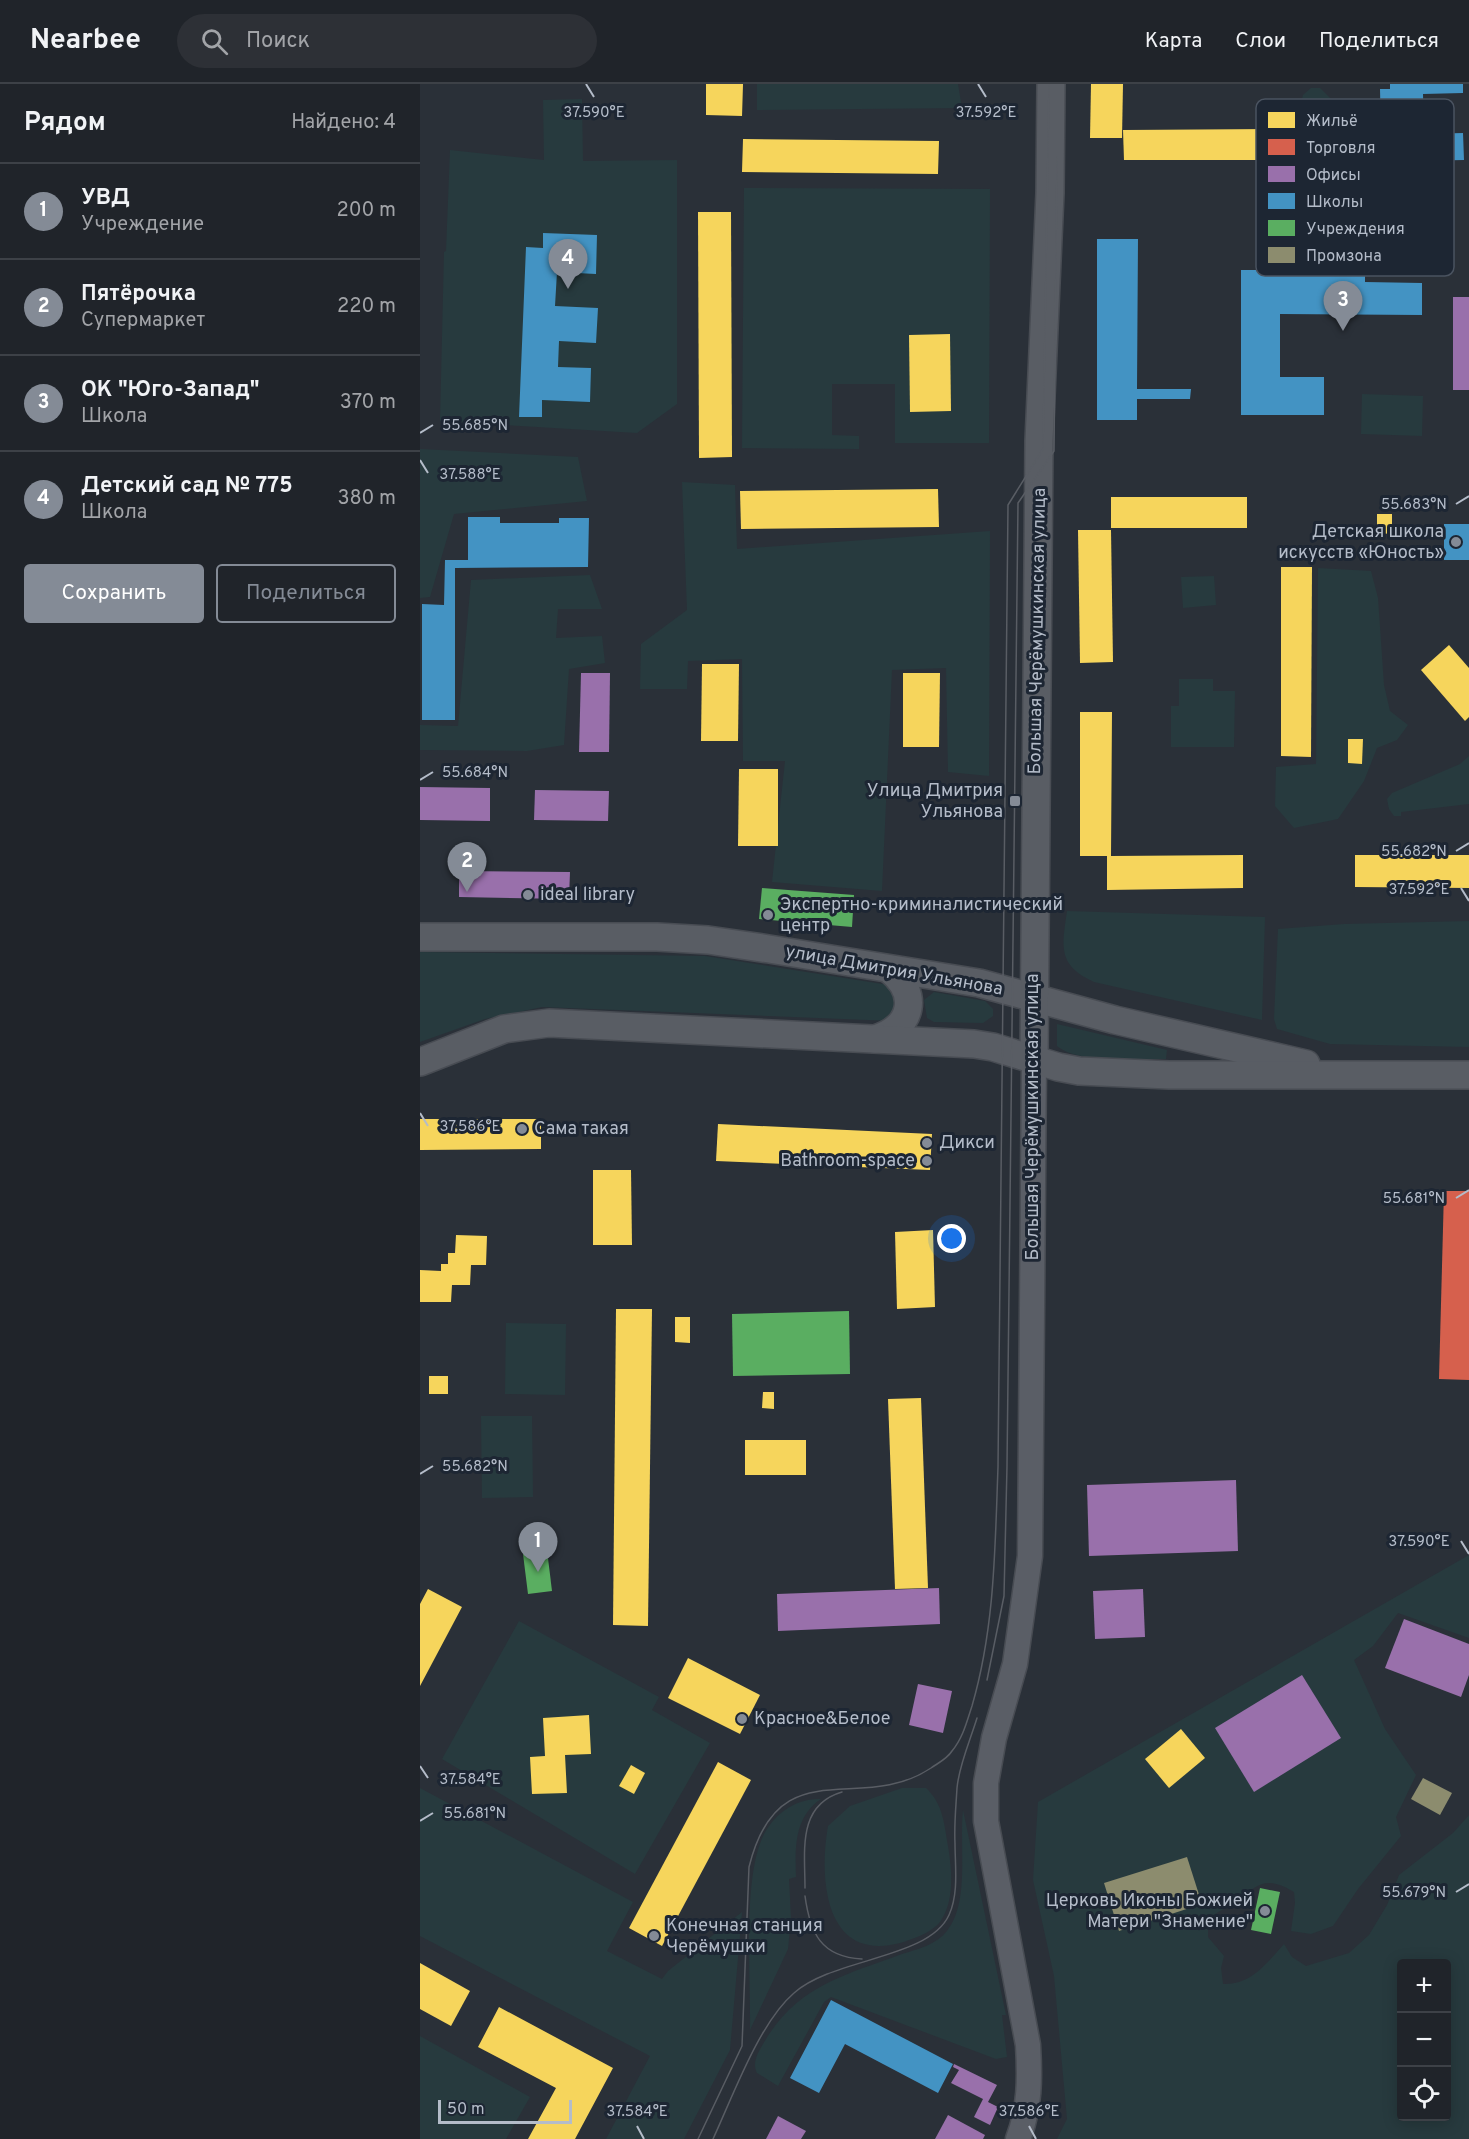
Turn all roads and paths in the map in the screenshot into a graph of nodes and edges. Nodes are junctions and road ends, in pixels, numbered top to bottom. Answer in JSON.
{"nodes":[{"id":1,"x":1051,"y":84,"type":"edge"},
{"id":2,"x":420,"y":937,"type":"edge"},
{"id":3,"x":888,"y":969,"type":"junction"},
{"id":4,"x":937,"y":976,"type":"junction"},
{"id":5,"x":1034,"y":997,"type":"junction"},
{"id":6,"x":875,"y":1039,"type":"junction"},
{"id":7,"x":937,"y":1042,"type":"junction"},
{"id":8,"x":1034,"y":1060,"type":"junction"},
{"id":9,"x":420,"y":1062,"type":"edge"},
{"id":10,"x":1360,"y":1073,"type":"junction"},
{"id":11,"x":1469,"y":1075,"type":"edge"},
{"id":12,"x":1018,"y":2139,"type":"edge"}],
"edges":[{"from":1,"to":5,"type":"main road","name":"Большая Черёмушкинская улица"},
{"from":2,"to":3,"type":"main road","name":"улица Дмитрия Ульянова"},
{"from":3,"to":4,"type":"main road","name":"улица Дмитрия Ульянова"},
{"from":3,"to":6,"type":"main road"},
{"from":4,"to":5,"type":"main road","name":"улица Дмитрия Ульянова"},
{"from":4,"to":7,"type":"main road"},
{"from":5,"to":8,"type":"main road","name":"Большая Черёмушкинская улица"},
{"from":5,"to":10,"type":"main road","name":"улица Дмитрия Ульянова"},
{"from":6,"to":7,"type":"main road","name":"улица Дмитрия Ульянова"},
{"from":6,"to":9,"type":"main road","name":"улица Дмитрия Ульянова"},
{"from":7,"to":8,"type":"main road","name":"улица Дмитрия Ульянова"},
{"from":8,"to":10,"type":"main road","name":"улица Дмитрия Ульянова"},
{"from":8,"to":12,"type":"street","name":"Большая Черёмушкинская улица"},
{"from":10,"to":11,"type":"main road","name":"улица Дмитрия Ульянова"}]}
